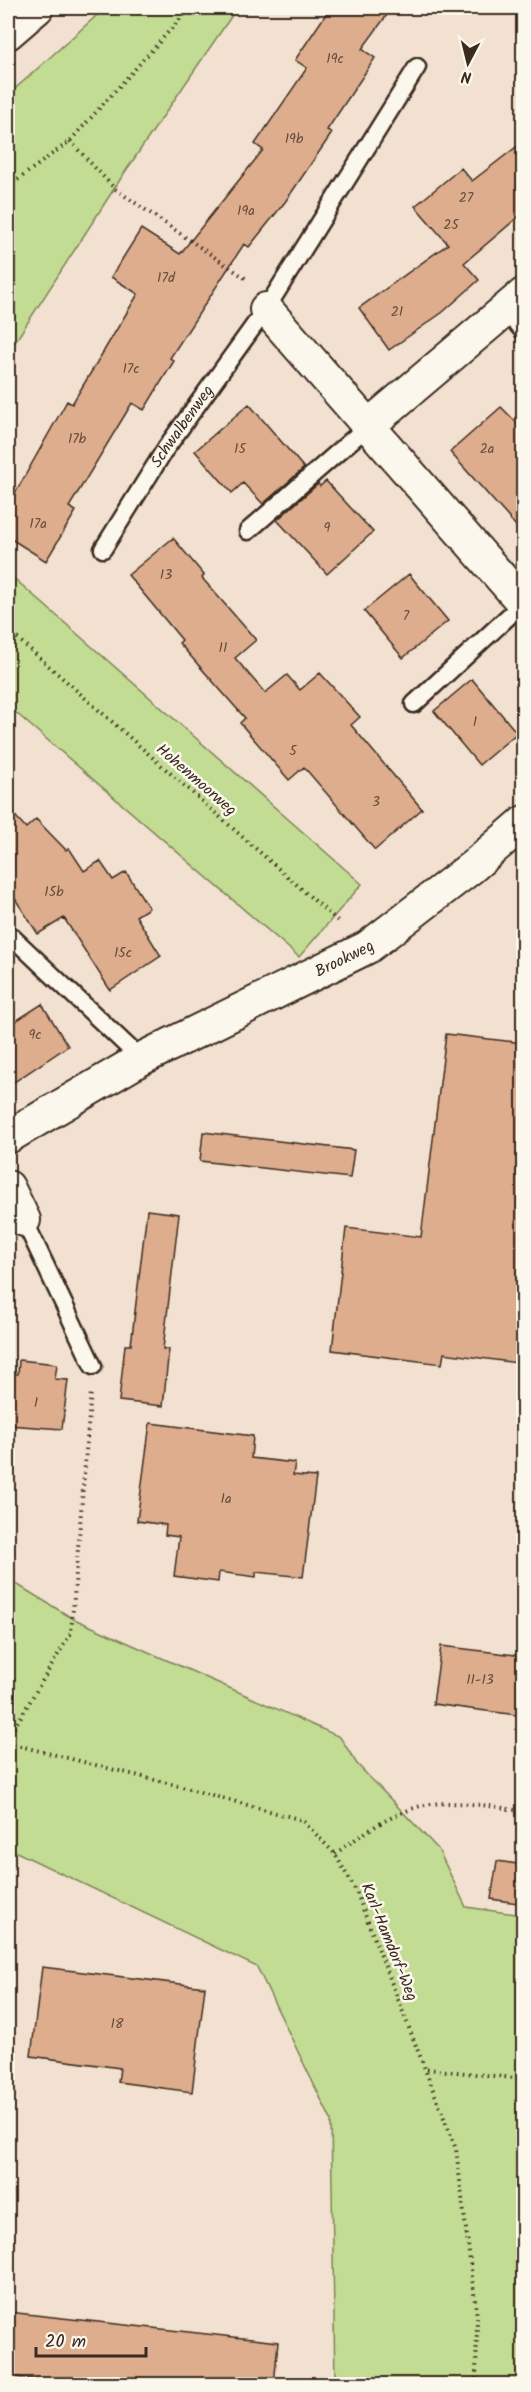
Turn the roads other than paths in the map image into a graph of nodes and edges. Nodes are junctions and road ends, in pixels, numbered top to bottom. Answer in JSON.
{"nodes":[{"id":1,"x":38,"y":8,"type":"edge"},
{"id":2,"x":8,"y":33,"type":"edge"},
{"id":3,"x":417,"y":67,"type":"dead end"},
{"id":4,"x":270,"y":303,"type":"junction"},
{"id":5,"x":517,"y":312,"type":"edge"},
{"id":6,"x":368,"y":426,"type":"junction"},
{"id":7,"x":248,"y":531,"type":"dead end"},
{"id":8,"x":104,"y":549,"type":"dead end"},
{"id":9,"x":523,"y":604,"type":"edge"},
{"id":10,"x":414,"y":704,"type":"dead end"},
{"id":11,"x":524,"y":822,"type":"edge"},
{"id":12,"x":8,"y":933,"type":"edge"},
{"id":13,"x":141,"y":1059,"type":"junction"},
{"id":14,"x":8,"y":1137,"type":"edge"},
{"id":15,"x":8,"y":1187,"type":"edge"},
{"id":16,"x":24,"y":1220,"type":"joint"},
{"id":17,"x":93,"y":1366,"type":"road end"}],
"edges":[{"from":1,"to":2,"type":"street"},
{"from":3,"to":4,"type":"lane","name":"Schwalbenweg"},
{"from":4,"to":6,"type":"street"},
{"from":4,"to":8,"type":"lane","name":"Schwalbenweg"},
{"from":5,"to":6,"type":"street"},
{"from":6,"to":7,"type":"lane"},
{"from":6,"to":9,"type":"street"},
{"from":9,"to":10,"type":"lane"},
{"from":11,"to":13,"type":"street","name":"Brookweg"},
{"from":12,"to":13,"type":"lane"},
{"from":13,"to":14,"type":"street","name":"Brookweg"},
{"from":15,"to":16,"type":"street"},
{"from":16,"to":17,"type":"lane"}]}
